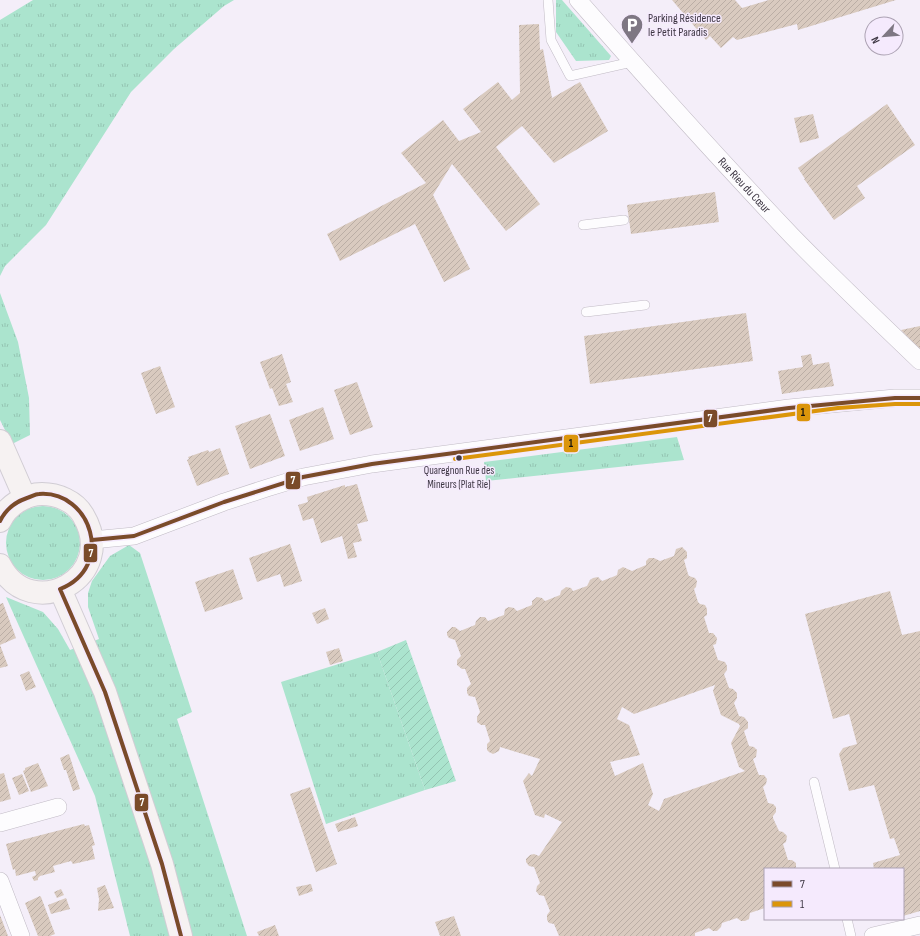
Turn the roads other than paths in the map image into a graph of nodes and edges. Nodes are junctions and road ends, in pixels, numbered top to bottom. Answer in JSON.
{"nodes":[{"id":1,"x":548,"y":0,"type":"edge"},
{"id":2,"x":578,"y":0,"type":"edge"},
{"id":3,"x":632,"y":62,"type":"junction"},
{"id":4,"x":624,"y":220,"type":"dead end"},
{"id":5,"x":583,"y":225,"type":"dead end"},
{"id":6,"x":645,"y":305,"type":"dead end"},
{"id":7,"x":586,"y":312,"type":"dead end"},
{"id":8,"x":920,"y":362,"type":"edge"},
{"id":9,"x":920,"y":398,"type":"edge"},
{"id":10,"x":0,"y":441,"type":"edge"},
{"id":11,"x":25,"y":498,"type":"junction"},
{"id":12,"x":0,"y":521,"type":"edge"},
{"id":13,"x":92,"y":540,"type":"junction"},
{"id":14,"x":1,"y":570,"type":"edge"},
{"id":15,"x":60,"y":589,"type":"junction"},
{"id":16,"x":814,"y":782,"type":"dead end"},
{"id":17,"x":58,"y":807,"type":"dead end"},
{"id":18,"x":0,"y":823,"type":"edge"},
{"id":19,"x":835,"y":868,"type":"edge"},
{"id":20,"x":0,"y":881,"type":"edge"},
{"id":21,"x":847,"y":920,"type":"edge"},
{"id":22,"x":920,"y":924,"type":"edge"},
{"id":23,"x":21,"y":936,"type":"edge"},
{"id":24,"x":181,"y":936,"type":"edge"},
{"id":25,"x":851,"y":936,"type":"edge"},
{"id":26,"x":873,"y":936,"type":"edge"}],
"edges":[{"from":1,"to":3,"type":"lane"},
{"from":2,"to":3,"type":"street","name":"Rue Rieu du Cœur"},
{"from":3,"to":8,"type":"street","name":"Rue Rieu du Cœur"},
{"from":4,"to":5,"type":"lane"},
{"from":6,"to":7,"type":"lane"},
{"from":9,"to":13,"type":"street"},
{"from":10,"to":11,"type":"main road"},
{"from":11,"to":12,"type":"main road"},
{"from":11,"to":13,"type":"main road"},
{"from":13,"to":15,"type":"main road"},
{"from":14,"to":15,"type":"main road"},
{"from":15,"to":24,"type":"main road"},
{"from":16,"to":19,"type":"lane"},
{"from":17,"to":18,"type":"street"},
{"from":20,"to":23,"type":"street"},
{"from":21,"to":25,"type":"lane"},
{"from":22,"to":26,"type":"street"}]}
